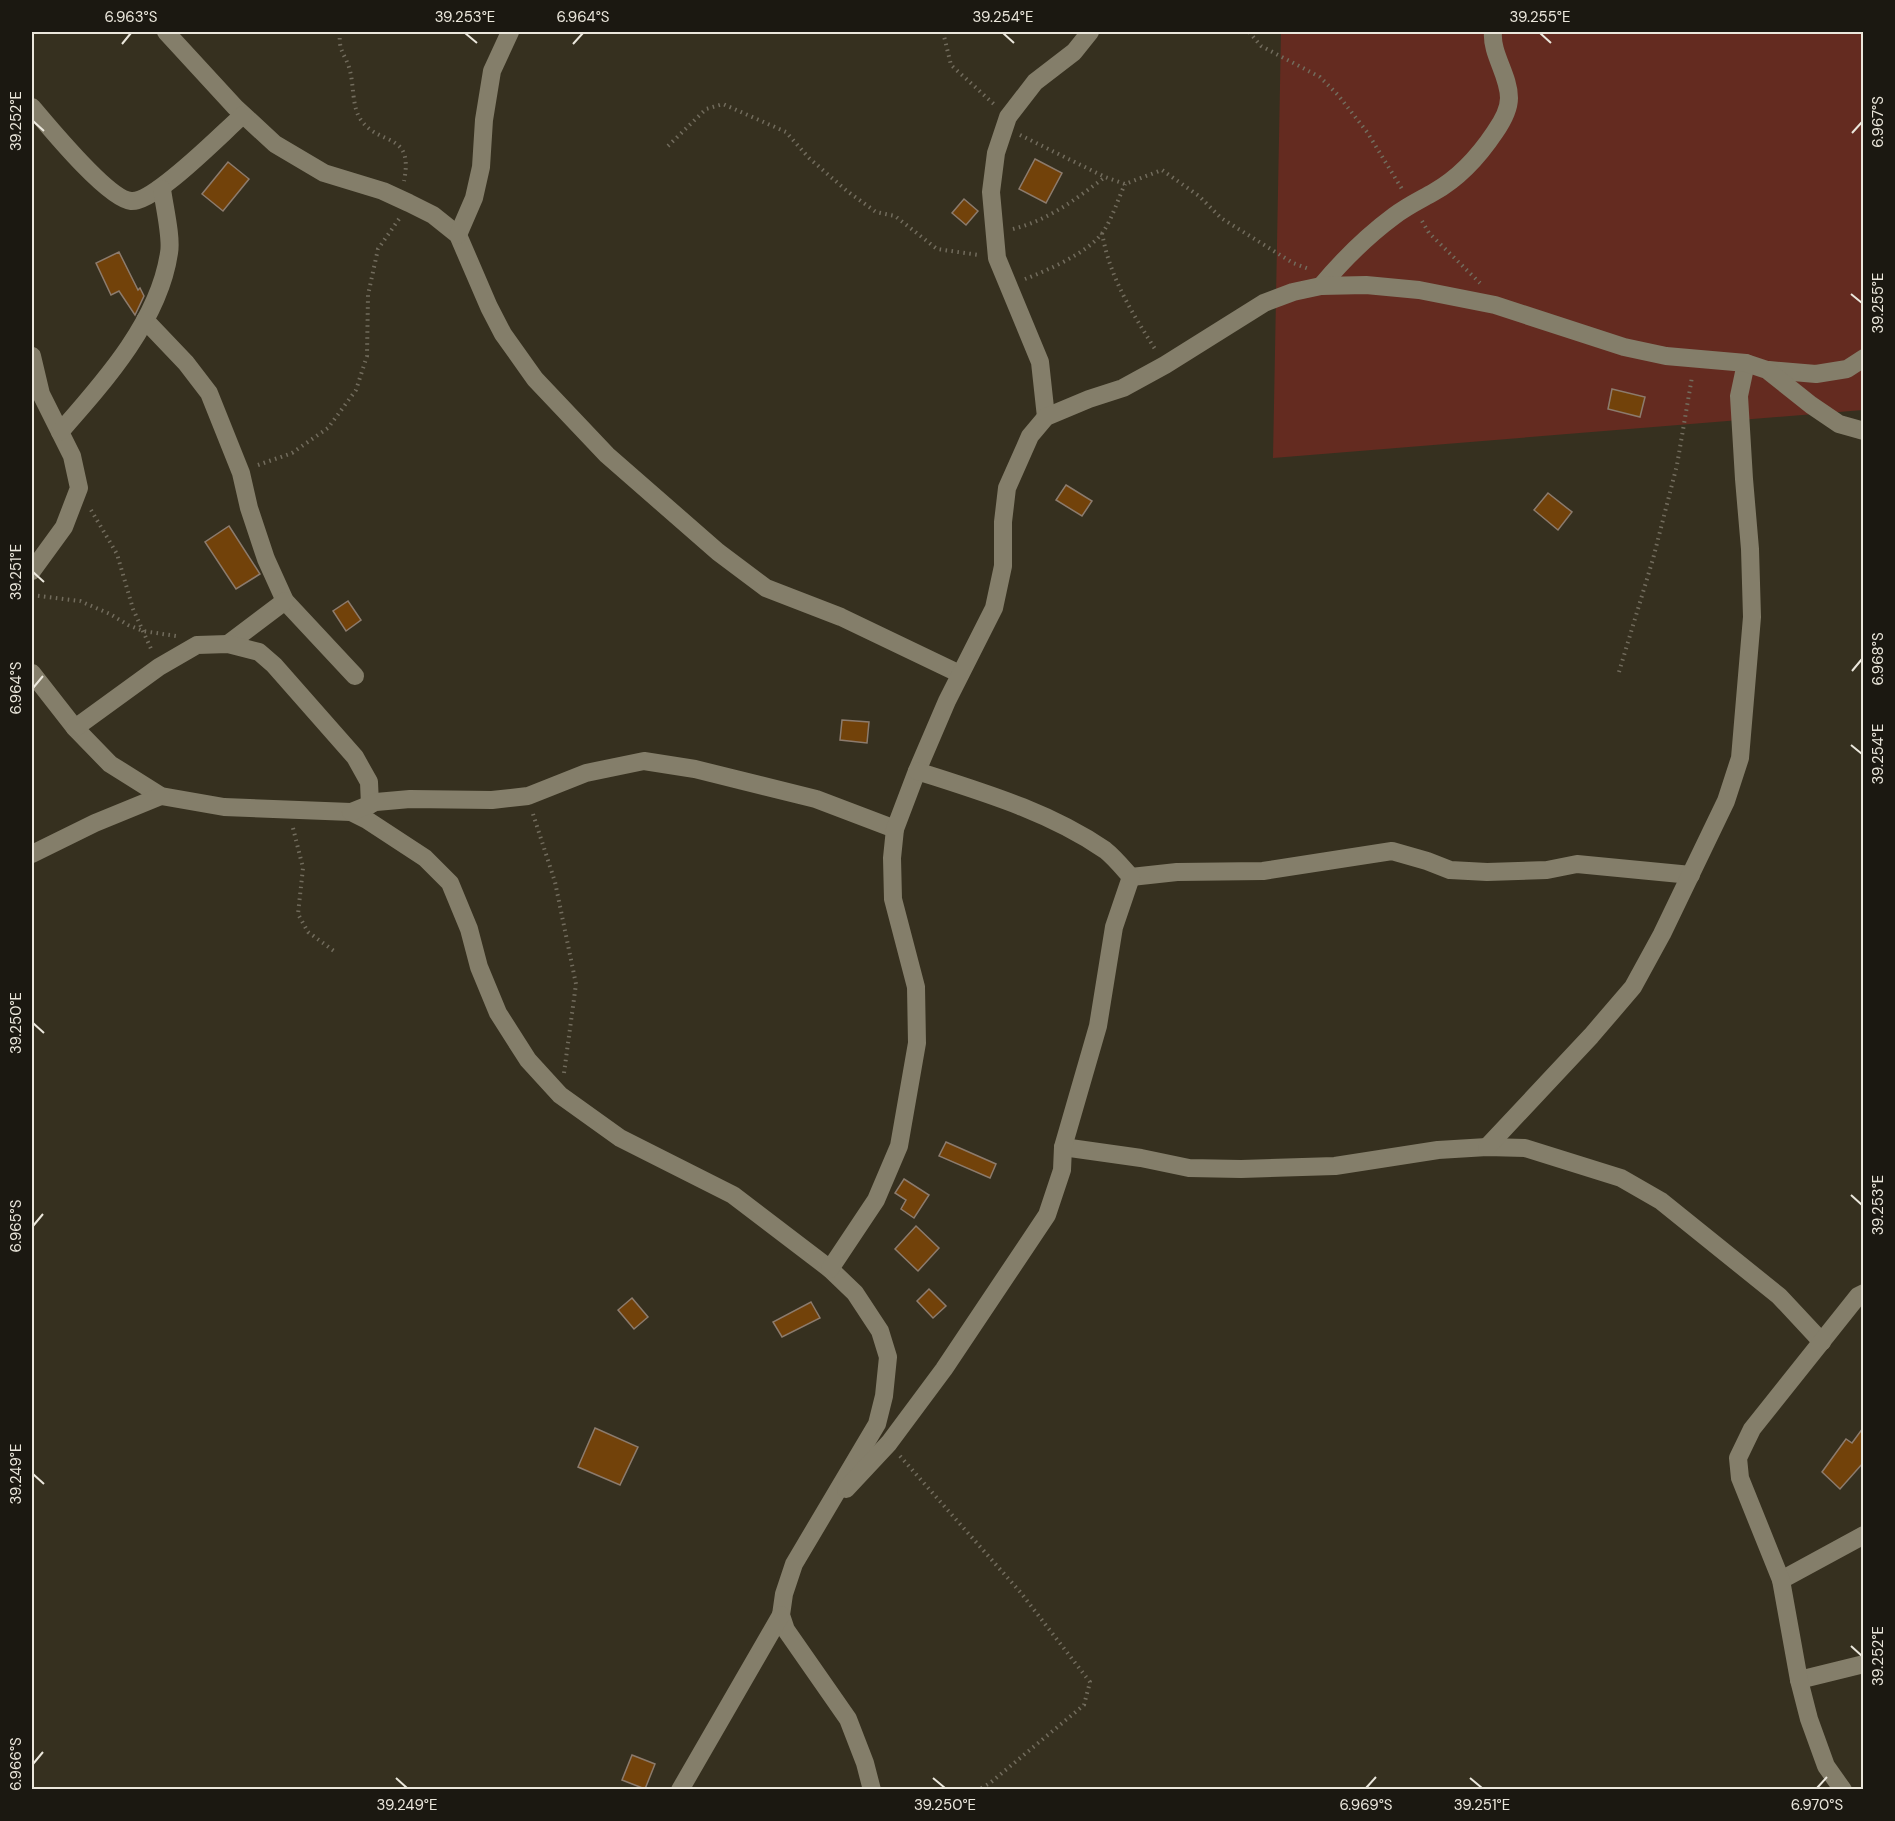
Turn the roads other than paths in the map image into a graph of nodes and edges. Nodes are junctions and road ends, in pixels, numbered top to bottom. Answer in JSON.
{"nodes":[{"id":1,"x":166,"y":32,"type":"edge"},
{"id":2,"x":510,"y":32,"type":"edge"},
{"id":3,"x":1090,"y":32,"type":"edge"},
{"id":4,"x":1493,"y":32,"type":"edge"},
{"id":5,"x":32,"y":107,"type":"edge"},
{"id":6,"x":243,"y":114,"type":"junction"},
{"id":7,"x":162,"y":189,"type":"junction"},
{"id":8,"x":458,"y":235,"type":"junction"},
{"id":9,"x":1325,"y":281,"type":"junction"},
{"id":10,"x":145,"y":320,"type":"junction"},
{"id":11,"x":32,"y":356,"type":"edge"},
{"id":12,"x":1863,"y":358,"type":"edge"},
{"id":13,"x":1746,"y":363,"type":"junction"},
{"id":14,"x":1767,"y":370,"type":"junction"},
{"id":15,"x":1046,"y":417,"type":"junction"},
{"id":16,"x":1863,"y":431,"type":"edge"},
{"id":17,"x":60,"y":432,"type":"junction"},
{"id":18,"x":32,"y":571,"type":"edge"},
{"id":19,"x":285,"y":601,"type":"junction"},
{"id":20,"x":228,"y":644,"type":"junction"},
{"id":21,"x":32,"y":673,"type":"edge"},
{"id":22,"x":960,"y":674,"type":"junction"},
{"id":23,"x":356,"y":676,"type":"dead end"},
{"id":24,"x":75,"y":728,"type":"junction"},
{"id":25,"x":917,"y":771,"type":"junction"},
{"id":26,"x":161,"y":796,"type":"junction"},
{"id":27,"x":369,"y":805,"type":"junction"},
{"id":28,"x":351,"y":812,"type":"junction"},
{"id":29,"x":896,"y":829,"type":"junction"},
{"id":30,"x":32,"y":854,"type":"edge"},
{"id":31,"x":1691,"y":875,"type":"junction"},
{"id":32,"x":1131,"y":877,"type":"junction"},
{"id":33,"x":1063,"y":1147,"type":"junction"},
{"id":34,"x":1487,"y":1147,"type":"junction"},
{"id":35,"x":830,"y":1269,"type":"junction"},
{"id":36,"x":1863,"y":1293,"type":"edge"},
{"id":37,"x":1822,"y":1342,"type":"junction"},
{"id":38,"x":820,"y":1517,"type":"junction"},
{"id":39,"x":1863,"y":1535,"type":"edge"},
{"id":40,"x":1781,"y":1580,"type":"junction"},
{"id":41,"x":781,"y":1615,"type":"junction"},
{"id":42,"x":1863,"y":1664,"type":"edge"},
{"id":43,"x":1799,"y":1680,"type":"junction"},
{"id":44,"x":680,"y":1790,"type":"edge"},
{"id":45,"x":872,"y":1790,"type":"edge"},
{"id":46,"x":1843,"y":1790,"type":"edge"}],
"edges":[{"from":1,"to":6,"type":"street"},
{"from":2,"to":8,"type":"street"},
{"from":3,"to":15,"type":"street"},
{"from":4,"to":9,"type":"street"},
{"from":5,"to":7,"type":"street"},
{"from":6,"to":7,"type":"street"},
{"from":6,"to":8,"type":"street"},
{"from":7,"to":10,"type":"street"},
{"from":8,"to":22,"type":"street"},
{"from":9,"to":13,"type":"street"},
{"from":9,"to":15,"type":"street"},
{"from":10,"to":17,"type":"street"},
{"from":10,"to":19,"type":"street"},
{"from":11,"to":17,"type":"street"},
{"from":12,"to":14,"type":"street"},
{"from":13,"to":14,"type":"street"},
{"from":13,"to":31,"type":"street"},
{"from":14,"to":16,"type":"street"},
{"from":15,"to":22,"type":"street"},
{"from":17,"to":18,"type":"street"},
{"from":19,"to":20,"type":"street"},
{"from":19,"to":23,"type":"street"},
{"from":20,"to":24,"type":"street"},
{"from":20,"to":27,"type":"street"},
{"from":21,"to":24,"type":"street"},
{"from":22,"to":25,"type":"street"},
{"from":24,"to":26,"type":"street"},
{"from":25,"to":29,"type":"street"},
{"from":25,"to":32,"type":"street"},
{"from":26,"to":28,"type":"street"},
{"from":26,"to":30,"type":"street"},
{"from":27,"to":28,"type":"street"},
{"from":27,"to":29,"type":"street"},
{"from":28,"to":35,"type":"street"},
{"from":29,"to":35,"type":"street"},
{"from":31,"to":32,"type":"street"},
{"from":31,"to":34,"type":"street"},
{"from":32,"to":33,"type":"street"},
{"from":33,"to":34,"type":"street"},
{"from":33,"to":38,"type":"street"},
{"from":34,"to":37,"type":"street"},
{"from":35,"to":38,"type":"street"},
{"from":36,"to":37,"type":"street"},
{"from":37,"to":40,"type":"street"},
{"from":38,"to":41,"type":"street"},
{"from":39,"to":40,"type":"street"},
{"from":40,"to":43,"type":"street"},
{"from":41,"to":44,"type":"street"},
{"from":41,"to":45,"type":"street"},
{"from":42,"to":43,"type":"street"},
{"from":43,"to":46,"type":"street"}]}
